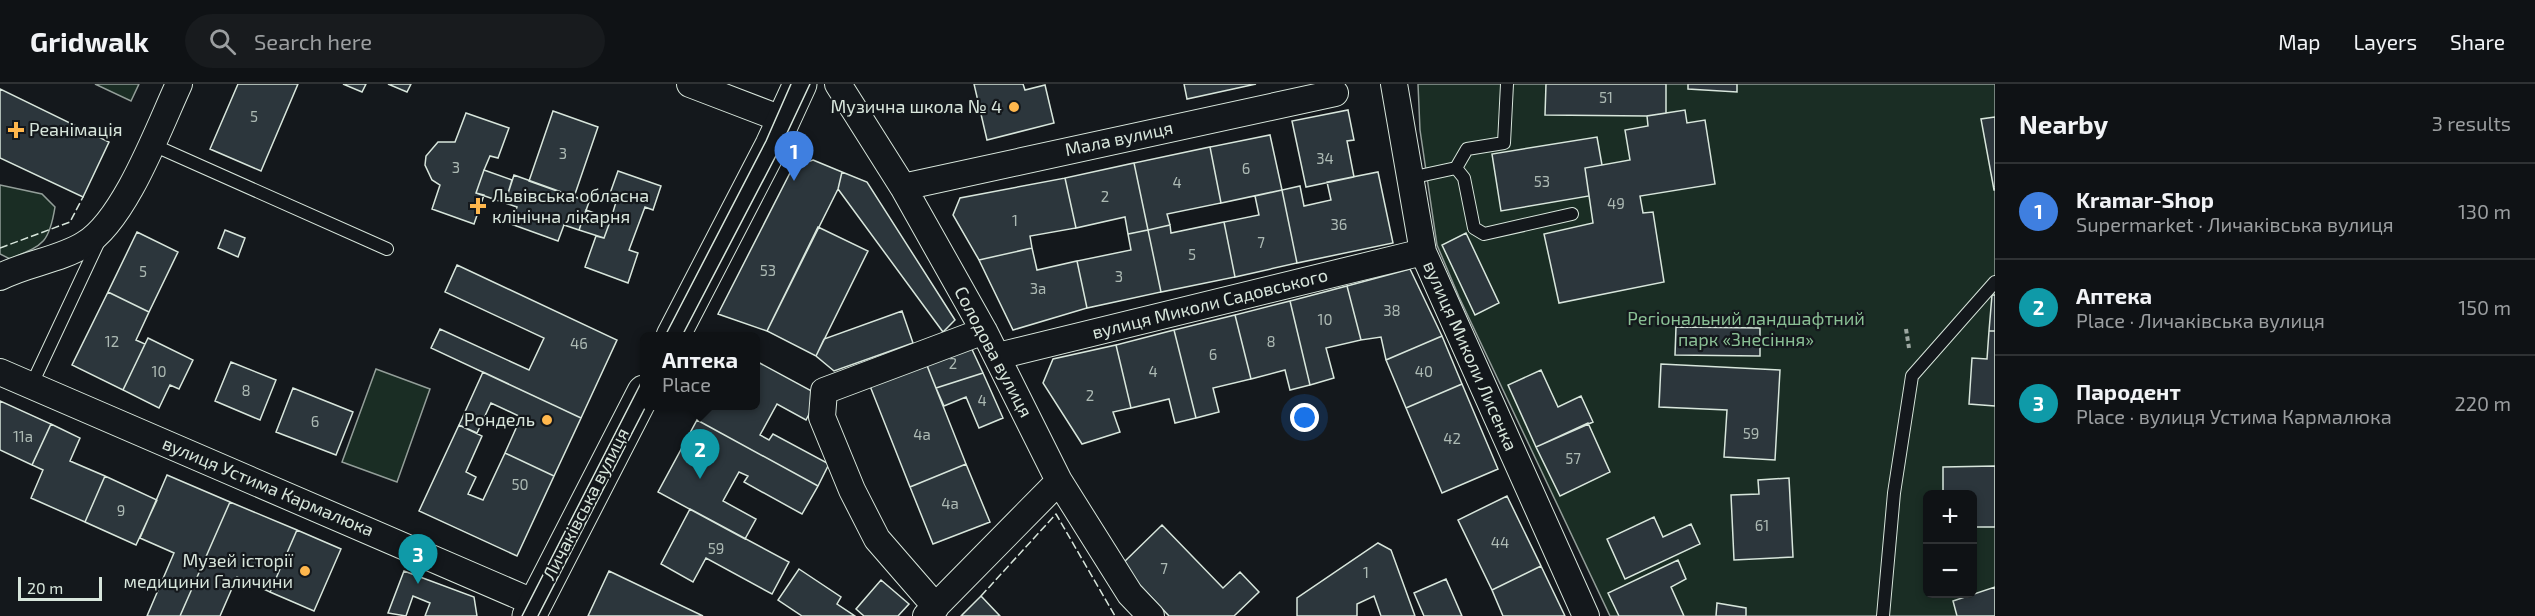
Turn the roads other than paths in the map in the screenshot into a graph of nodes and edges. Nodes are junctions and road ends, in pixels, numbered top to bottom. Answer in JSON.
{"nodes":[{"id":1,"x":179,"y":84,"type":"edge"},
{"id":2,"x":690,"y":84,"type":"edge"},
{"id":3,"x":800,"y":84,"type":"edge"},
{"id":4,"x":838,"y":84,"type":"edge"},
{"id":5,"x":1394,"y":84,"type":"edge"},
{"id":6,"x":1507,"y":84,"type":"edge"},
{"id":7,"x":1335,"y":93,"type":"dead end"},
{"id":8,"x":784,"y":120,"type":"junction"},
{"id":9,"x":151,"y":144,"type":"junction"},
{"id":10,"x":1456,"y":168,"type":"junction"},
{"id":11,"x":1410,"y":178,"type":"junction"},
{"id":12,"x":903,"y":187,"type":"junction"},
{"id":13,"x":1572,"y":214,"type":"dead end"},
{"id":14,"x":105,"y":228,"type":"junction"},
{"id":15,"x":387,"y":249,"type":"dead end"},
{"id":16,"x":1423,"y":252,"type":"junction"},
{"id":17,"x":0,"y":277,"type":"edge"},
{"id":18,"x":1995,"y":282,"type":"edge"},
{"id":19,"x":984,"y":331,"type":"junction"},
{"id":20,"x":675,"y":332,"type":"edge"},
{"id":21,"x":998,"y":356,"type":"junction"},
{"id":22,"x":0,"y":372,"type":"edge"},
{"id":23,"x":31,"y":386,"type":"junction"},
{"id":24,"x":640,"y":402,"type":"edge"},
{"id":25,"x":1059,"y":481,"type":"junction"},
{"id":26,"x":532,"y":610,"type":"edge"},
{"id":27,"x":931,"y":611,"type":"edge"},
{"id":28,"x":1151,"y":616,"type":"edge"},
{"id":29,"x":1586,"y":616,"type":"edge"},
{"id":30,"x":1883,"y":616,"type":"edge"}],
"edges":[{"from":1,"to":9,"type":"street"},
{"from":2,"to":8,"type":"street"},
{"from":3,"to":8,"type":"main road"},
{"from":4,"to":12,"type":"street","name":"Солодова вулиця"},
{"from":5,"to":11,"type":"street","name":"вулиця Миколи Лисенка"},
{"from":6,"to":10,"type":"lane"},
{"from":7,"to":12,"type":"street","name":"Мала вулиця"},
{"from":8,"to":20,"type":"main road"},
{"from":9,"to":14,"type":"street"},
{"from":9,"to":15,"type":"lane"},
{"from":10,"to":11,"type":"lane"},
{"from":10,"to":13,"type":"lane"},
{"from":11,"to":16,"type":"street","name":"вулиця Миколи Лисенка"},
{"from":12,"to":19,"type":"street","name":"Солодова вулиця"},
{"from":14,"to":17,"type":"street"},
{"from":14,"to":23,"type":"lane"},
{"from":16,"to":21,"type":"street","name":"вулиця Миколи Садовського"},
{"from":16,"to":29,"type":"street","name":"вулиця Миколи Лисенка"},
{"from":18,"to":30,"type":"lane"},
{"from":19,"to":21,"type":"street","name":"Солодова вулиця"},
{"from":19,"to":27,"type":"street"},
{"from":21,"to":25,"type":"street","name":"Солодова вулиця"},
{"from":22,"to":23,"type":"street","name":"вулиця Устима Кармалюка"},
{"from":23,"to":26,"type":"street","name":"вулиця Устима Кармалюка"},
{"from":24,"to":26,"type":"main road","name":"Личаківська вулиця"},
{"from":25,"to":27,"type":"street"},
{"from":25,"to":28,"type":"street","name":"Солодова вулиця"}]}
